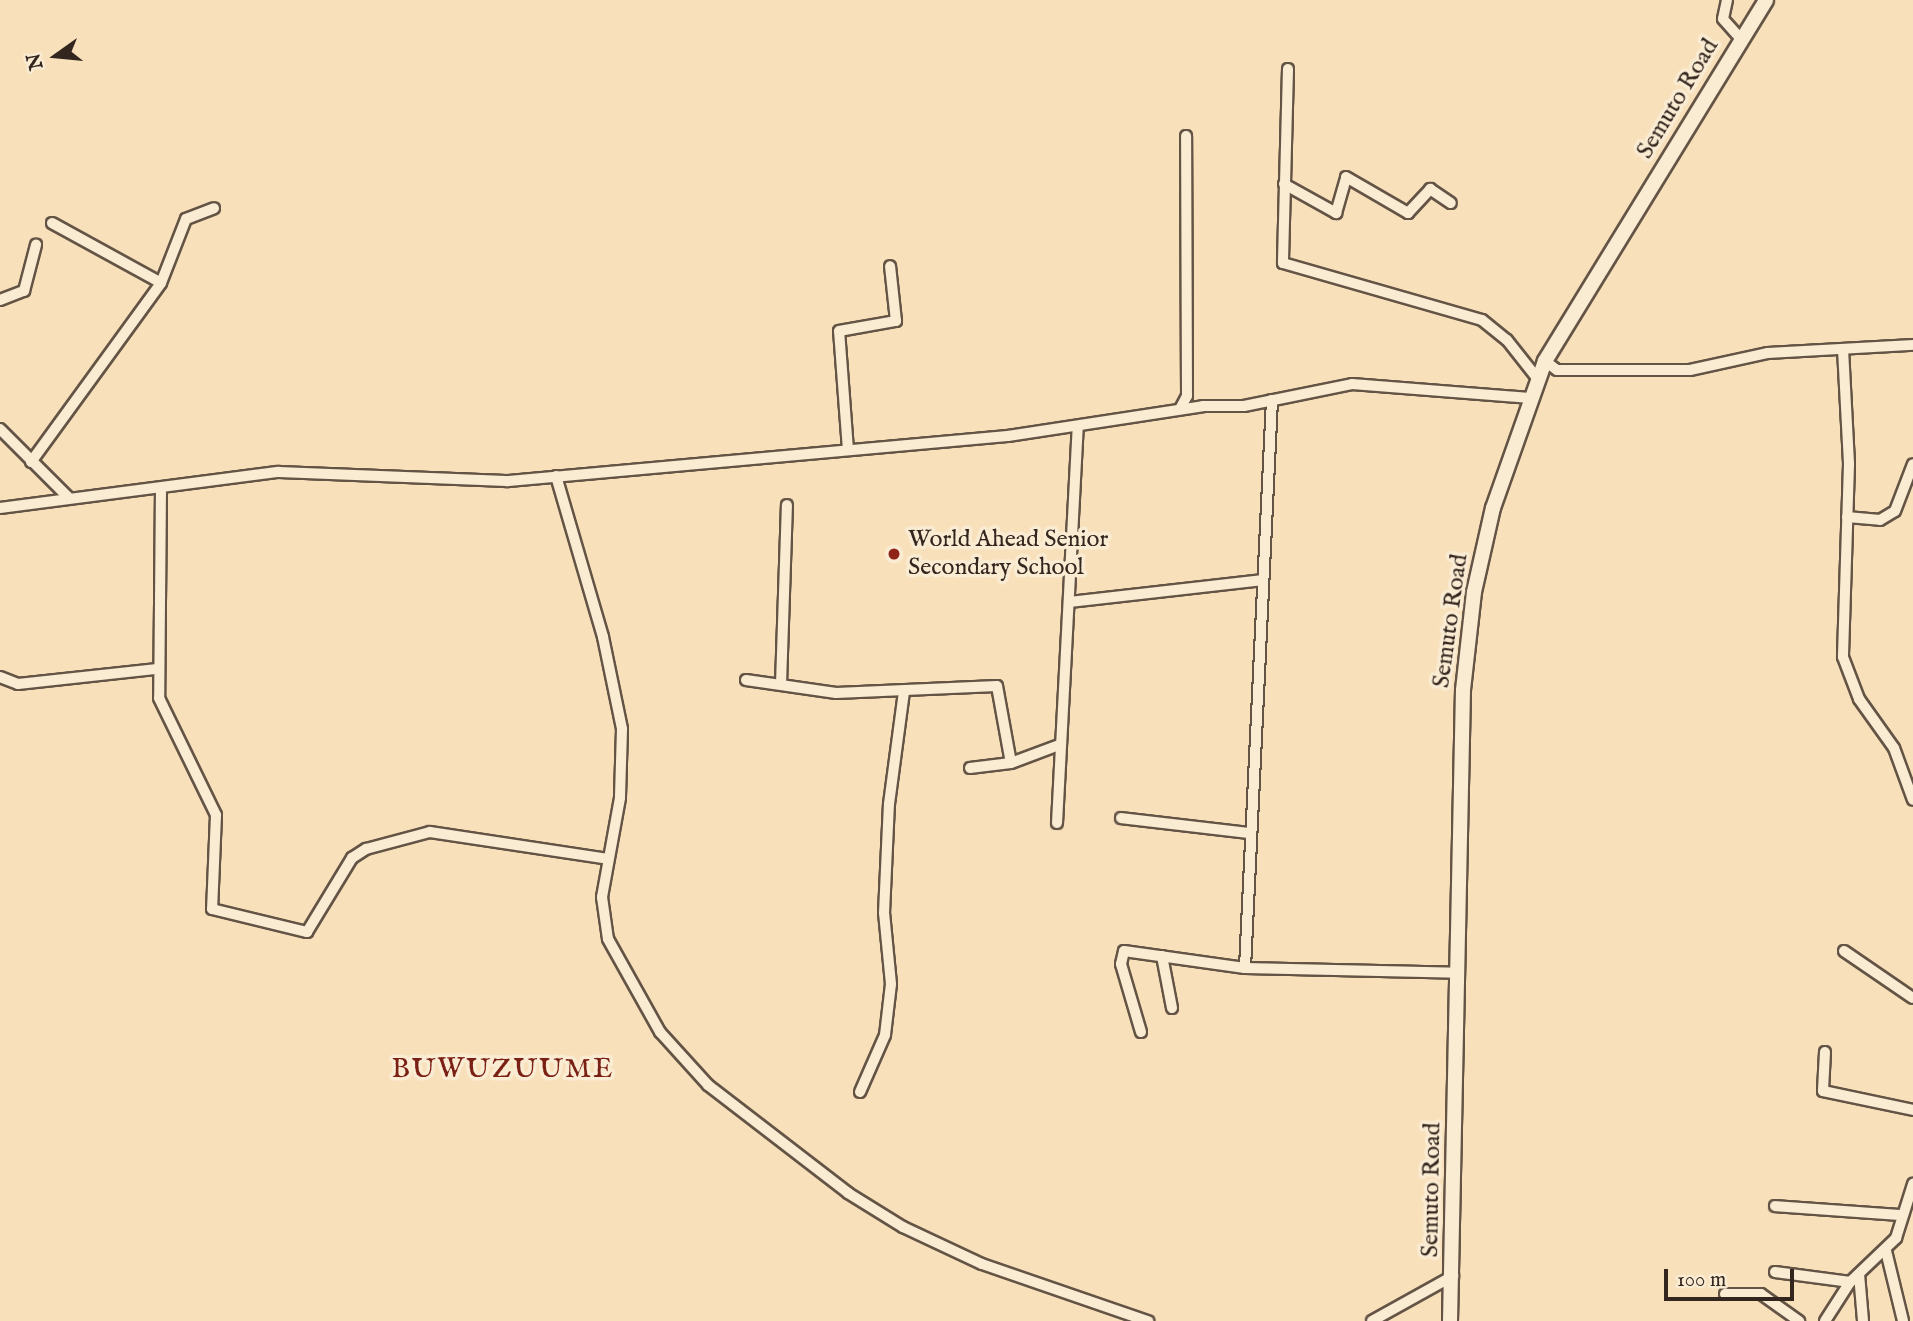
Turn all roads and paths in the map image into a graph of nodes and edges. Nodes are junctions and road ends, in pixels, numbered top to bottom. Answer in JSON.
{"nodes":[{"id":1,"x":1727,"y":0,"type":"edge"},
{"id":2,"x":1766,"y":0,"type":"edge"},
{"id":3,"x":1741,"y":39,"type":"junction"},
{"id":4,"x":1288,"y":69,"type":"dead end"},
{"id":5,"x":1186,"y":136,"type":"dead end"},
{"id":6,"x":1283,"y":184,"type":"junction"},
{"id":7,"x":1451,"y":203,"type":"dead end"},
{"id":8,"x":214,"y":208,"type":"dead end"},
{"id":9,"x":52,"y":223,"type":"dead end"},
{"id":10,"x":36,"y":245,"type":"dead end"},
{"id":11,"x":890,"y":265,"type":"dead end"},
{"id":12,"x":161,"y":284,"type":"junction"},
{"id":13,"x":0,"y":300,"type":"edge"},
{"id":14,"x":1913,"y":345,"type":"edge"},
{"id":15,"x":1843,"y":349,"type":"junction"},
{"id":16,"x":1545,"y":361,"type":"junction"},
{"id":17,"x":1537,"y":378,"type":"junction"},
{"id":18,"x":1529,"y":398,"type":"junction"},
{"id":19,"x":1272,"y":400,"type":"junction"},
{"id":20,"x":1180,"y":409,"type":"junction"},
{"id":21,"x":1078,"y":428,"type":"junction"},
{"id":22,"x":0,"y":429,"type":"edge"},
{"id":23,"x":848,"y":450,"type":"junction"},
{"id":24,"x":31,"y":462,"type":"junction"},
{"id":25,"x":1913,"y":464,"type":"edge"},
{"id":26,"x":556,"y":476,"type":"junction"},
{"id":27,"x":161,"y":488,"type":"junction"},
{"id":28,"x":68,"y":497,"type":"junction"},
{"id":29,"x":787,"y":505,"type":"dead end"},
{"id":30,"x":0,"y":508,"type":"edge"},
{"id":31,"x":1847,"y":517,"type":"junction"},
{"id":32,"x":1263,"y":580,"type":"junction"},
{"id":33,"x":1070,"y":602,"type":"junction"},
{"id":34,"x":157,"y":669,"type":"junction"},
{"id":35,"x":0,"y":677,"type":"edge"},
{"id":36,"x":746,"y":680,"type":"dead end"},
{"id":37,"x":781,"y":684,"type":"junction"},
{"id":38,"x":904,"y":692,"type":"junction"},
{"id":39,"x":1059,"y":745,"type":"junction"},
{"id":40,"x":1011,"y":763,"type":"junction"},
{"id":41,"x":970,"y":768,"type":"dead end"},
{"id":42,"x":1913,"y":800,"type":"edge"},
{"id":43,"x":1121,"y":818,"type":"dead end"},
{"id":44,"x":1057,"y":823,"type":"dead end"},
{"id":45,"x":1248,"y":833,"type":"junction"},
{"id":46,"x":608,"y":859,"type":"junction"},
{"id":47,"x":1844,"y":951,"type":"dead end"},
{"id":48,"x":1163,"y":956,"type":"junction"},
{"id":49,"x":1245,"y":968,"type":"junction"},
{"id":50,"x":1458,"y":973,"type":"junction"},
{"id":51,"x":1913,"y":998,"type":"edge"},
{"id":52,"x":1171,"y":1008,"type":"dead end"},
{"id":53,"x":1141,"y":1032,"type":"dead end"},
{"id":54,"x":1825,"y":1052,"type":"dead end"},
{"id":55,"x":860,"y":1092,"type":"dead end"},
{"id":56,"x":1913,"y":1110,"type":"edge"},
{"id":57,"x":1913,"y":1184,"type":"edge"},
{"id":58,"x":1775,"y":1206,"type":"dead end"},
{"id":59,"x":1902,"y":1215,"type":"junction"},
{"id":60,"x":1886,"y":1251,"type":"junction"},
{"id":61,"x":1775,"y":1272,"type":"dead end"},
{"id":62,"x":1859,"y":1273,"type":"junction"},
{"id":63,"x":1453,"y":1276,"type":"junction"},
{"id":64,"x":1850,"y":1282,"type":"junction"},
{"id":65,"x":1726,"y":1294,"type":"dead end"},
{"id":66,"x":1148,"y":1321,"type":"edge"},
{"id":67,"x":1372,"y":1321,"type":"edge"},
{"id":68,"x":1450,"y":1321,"type":"edge"},
{"id":69,"x":1799,"y":1321,"type":"edge"},
{"id":70,"x":1825,"y":1321,"type":"edge"},
{"id":71,"x":1863,"y":1321,"type":"edge"},
{"id":72,"x":1903,"y":1321,"type":"edge"}],
"edges":[{"from":1,"to":3,"type":"street"},
{"from":2,"to":3,"type":"main road","name":"Semuto Road"},
{"from":3,"to":16,"type":"main road","name":"Semuto Road"},
{"from":4,"to":6,"type":"street"},
{"from":5,"to":20,"type":"street"},
{"from":6,"to":7,"type":"street"},
{"from":6,"to":17,"type":"street"},
{"from":8,"to":12,"type":"street"},
{"from":9,"to":12,"type":"street"},
{"from":10,"to":13,"type":"street"},
{"from":11,"to":23,"type":"street"},
{"from":12,"to":24,"type":"street"},
{"from":14,"to":15,"type":"street"},
{"from":15,"to":16,"type":"street"},
{"from":15,"to":31,"type":"street"},
{"from":16,"to":17,"type":"main road","name":"Semuto Road"},
{"from":17,"to":18,"type":"main road","name":"Semuto Road"},
{"from":18,"to":19,"type":"street"},
{"from":18,"to":50,"type":"main road","name":"Semuto Road"},
{"from":19,"to":20,"type":"street"},
{"from":19,"to":32,"type":"street"},
{"from":20,"to":21,"type":"street"},
{"from":21,"to":23,"type":"street"},
{"from":21,"to":33,"type":"street"},
{"from":22,"to":24,"type":"street"},
{"from":23,"to":26,"type":"street"},
{"from":24,"to":28,"type":"street"},
{"from":25,"to":31,"type":"street"},
{"from":26,"to":27,"type":"street"},
{"from":26,"to":46,"type":"street"},
{"from":27,"to":28,"type":"street"},
{"from":27,"to":34,"type":"street"},
{"from":28,"to":30,"type":"street"},
{"from":29,"to":37,"type":"street"},
{"from":31,"to":42,"type":"street"},
{"from":32,"to":33,"type":"street"},
{"from":32,"to":45,"type":"street"},
{"from":33,"to":39,"type":"street"},
{"from":34,"to":35,"type":"street"},
{"from":34,"to":46,"type":"street"},
{"from":36,"to":37,"type":"street"},
{"from":37,"to":38,"type":"street"},
{"from":38,"to":40,"type":"street"},
{"from":38,"to":55,"type":"street"},
{"from":39,"to":40,"type":"street"},
{"from":39,"to":44,"type":"street"},
{"from":40,"to":41,"type":"street"},
{"from":43,"to":45,"type":"street"},
{"from":45,"to":49,"type":"street"},
{"from":46,"to":66,"type":"street"},
{"from":47,"to":51,"type":"street"},
{"from":48,"to":49,"type":"street"},
{"from":48,"to":52,"type":"street"},
{"from":48,"to":53,"type":"street"},
{"from":49,"to":50,"type":"street"},
{"from":50,"to":63,"type":"main road","name":"Semuto Road"},
{"from":54,"to":56,"type":"street"},
{"from":57,"to":59,"type":"street"},
{"from":58,"to":59,"type":"street"},
{"from":59,"to":60,"type":"street"},
{"from":60,"to":62,"type":"street"},
{"from":60,"to":72,"type":"street"},
{"from":61,"to":64,"type":"street"},
{"from":62,"to":64,"type":"street"},
{"from":62,"to":71,"type":"street"},
{"from":63,"to":67,"type":"street"},
{"from":63,"to":68,"type":"main road","name":"Semuto Road"},
{"from":64,"to":70,"type":"street"},
{"from":65,"to":69,"type":"street"}]}
